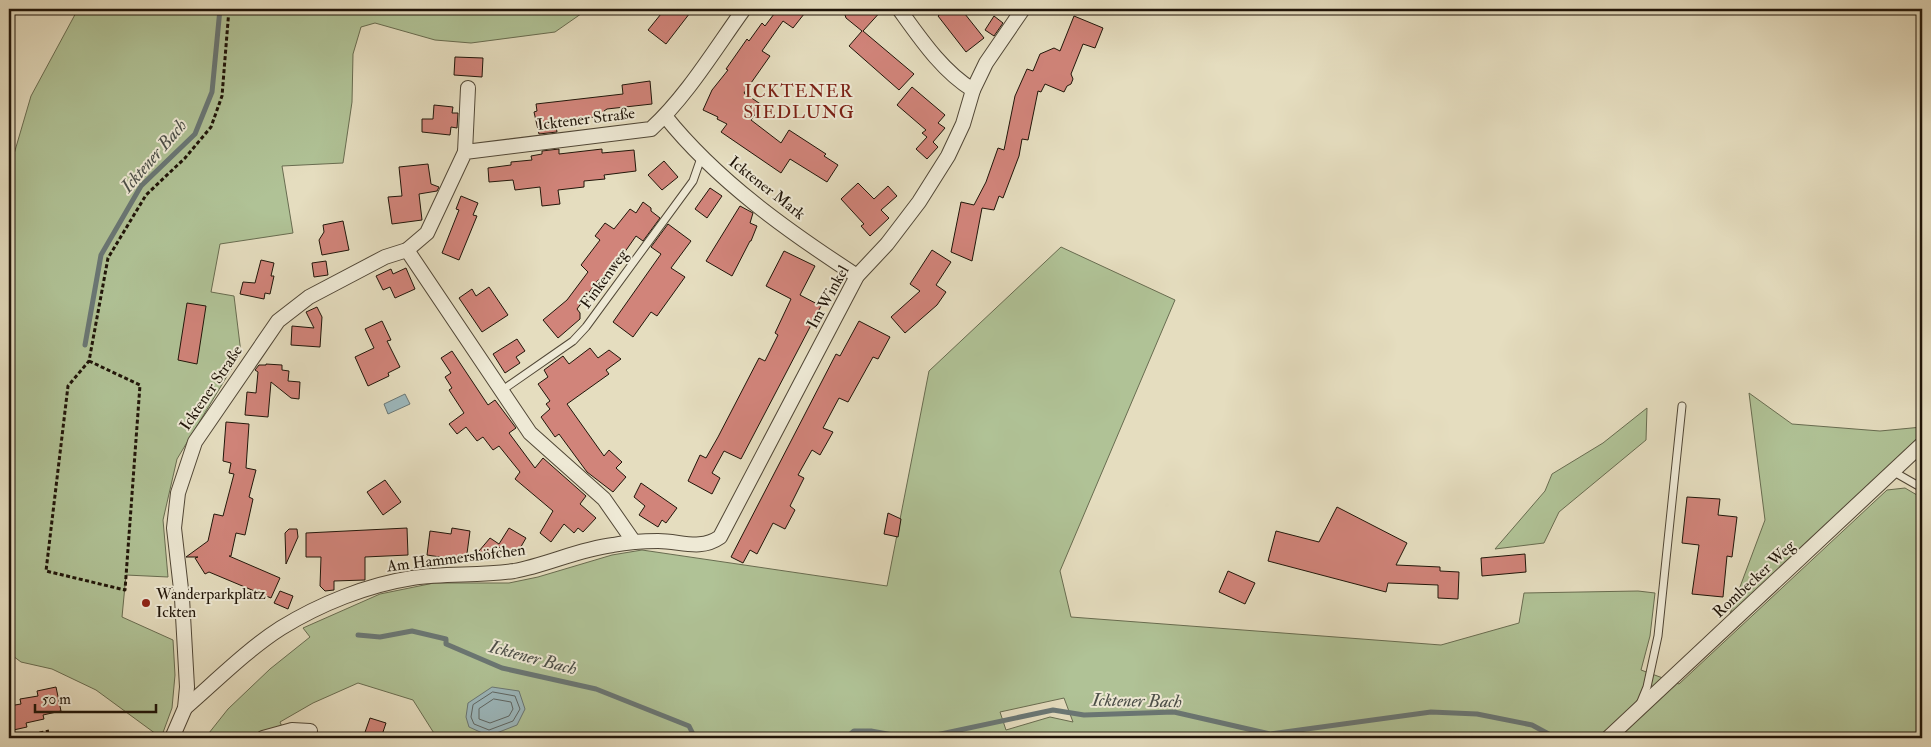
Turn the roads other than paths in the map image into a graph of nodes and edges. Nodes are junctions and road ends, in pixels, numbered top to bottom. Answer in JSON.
{"nodes":[{"id":1,"x":744,"y":9,"type":"edge"},
{"id":2,"x":899,"y":9,"type":"edge"},
{"id":3,"x":1023,"y":9,"type":"edge"},
{"id":4,"x":468,"y":88,"type":"dead end"},
{"id":5,"x":973,"y":90,"type":"junction"},
{"id":6,"x":665,"y":116,"type":"junction"},
{"id":7,"x":465,"y":152,"type":"junction"},
{"id":8,"x":701,"y":158,"type":"junction"},
{"id":9,"x":408,"y":250,"type":"junction"},
{"id":10,"x":857,"y":276,"type":"junction"},
{"id":11,"x":500,"y":391,"type":"junction"},
{"id":12,"x":1682,"y":406,"type":"dead end"},
{"id":13,"x":1922,"y":444,"type":"edge"},
{"id":14,"x":1894,"y":472,"type":"junction"},
{"id":15,"x":1922,"y":488,"type":"edge"},
{"id":16,"x":634,"y":542,"type":"junction"},
{"id":17,"x":185,"y":708,"type":"junction"},
{"id":18,"x":1636,"y":713,"type":"junction"},
{"id":19,"x":310,"y":732,"type":"dead end"},
{"id":20,"x":172,"y":738,"type":"edge"},
{"id":21,"x":263,"y":738,"type":"edge"},
{"id":22,"x":1608,"y":738,"type":"edge"}],
"edges":[{"from":1,"to":6,"type":"street","name":"Icktener Straße"},
{"from":2,"to":5,"type":"street"},
{"from":3,"to":5,"type":"street","name":"Im Winkel"},
{"from":4,"to":7,"type":"street","name":"Icktener Straße"},
{"from":5,"to":10,"type":"street","name":"Im Winkel"},
{"from":6,"to":7,"type":"street","name":"Icktener Straße"},
{"from":6,"to":8,"type":"street","name":"Icktener Mark"},
{"from":7,"to":9,"type":"street","name":"Icktener Straße"},
{"from":8,"to":10,"type":"street","name":"Icktener Mark"},
{"from":8,"to":11,"type":"lane","name":"Finkenweg"},
{"from":9,"to":11,"type":"street"},
{"from":9,"to":17,"type":"street","name":"Icktener Straße"},
{"from":10,"to":16,"type":"street","name":"Im Winkel"},
{"from":11,"to":16,"type":"street"},
{"from":12,"to":18,"type":"lane"},
{"from":13,"to":14,"type":"street","name":"Rombecker Weg"},
{"from":14,"to":15,"type":"lane"},
{"from":14,"to":18,"type":"street","name":"Rombecker Weg"},
{"from":16,"to":17,"type":"street","name":"Am Hammershöfchen"},
{"from":17,"to":20,"type":"street","name":"Icktener Straße"},
{"from":18,"to":22,"type":"street","name":"Rombecker Weg"},
{"from":19,"to":21,"type":"street"}]}
